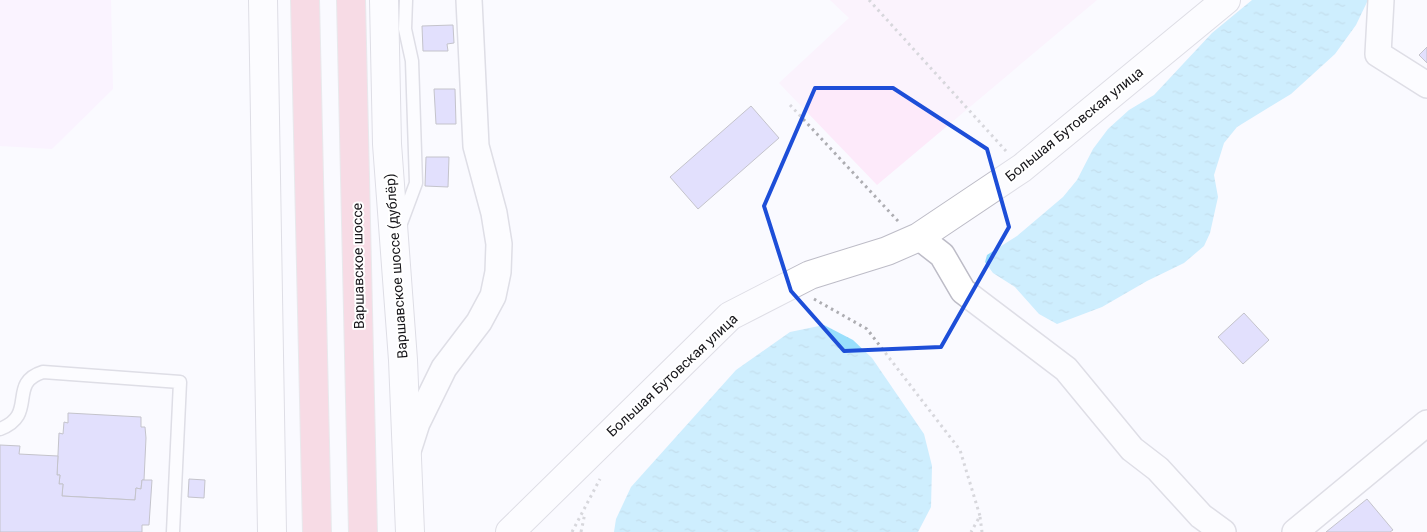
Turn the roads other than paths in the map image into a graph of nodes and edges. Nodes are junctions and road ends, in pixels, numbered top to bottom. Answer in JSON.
{"nodes":[{"id":1,"x":263,"y":0,"type":"edge"},
{"id":2,"x":305,"y":0,"type":"edge"},
{"id":3,"x":351,"y":0,"type":"edge"},
{"id":4,"x":384,"y":0,"type":"edge"},
{"id":5,"x":406,"y":0,"type":"edge"},
{"id":6,"x":469,"y":0,"type":"edge"},
{"id":7,"x":1226,"y":0,"type":"edge"},
{"id":8,"x":1381,"y":0,"type":"edge"},
{"id":9,"x":1427,"y":85,"type":"edge"},
{"id":10,"x":910,"y":231,"type":"junction"},
{"id":11,"x":395,"y":243,"type":"junction"},
{"id":12,"x":1427,"y":423,"type":"edge"},
{"id":13,"x":0,"y":429,"type":"edge"},
{"id":14,"x":407,"y":454,"type":"junction"},
{"id":15,"x":411,"y":529,"type":"edge"},
{"id":16,"x":173,"y":532,"type":"edge"},
{"id":17,"x":272,"y":532,"type":"edge"},
{"id":18,"x":317,"y":532,"type":"edge"},
{"id":19,"x":363,"y":532,"type":"edge"},
{"id":20,"x":510,"y":532,"type":"edge"},
{"id":21,"x":1223,"y":532,"type":"edge"},
{"id":22,"x":1295,"y":532,"type":"edge"}],
"edges":[{"from":1,"to":17,"type":"main road"},
{"from":2,"to":18,"type":"main road"},
{"from":3,"to":19,"type":"main road","name":"Варшавское шоссе"},
{"from":4,"to":11,"type":"main road","name":"Варшавское шоссе (дублёр)"},
{"from":5,"to":11,"type":"lane"},
{"from":6,"to":14,"type":"street"},
{"from":7,"to":10,"type":"main road","name":"Большая Бутовская улица"},
{"from":8,"to":9,"type":"street"},
{"from":10,"to":20,"type":"main road","name":"Большая Бутовская улица"},
{"from":10,"to":21,"type":"street"},
{"from":11,"to":14,"type":"main road","name":"Варшавское шоссе (дублёр)"},
{"from":12,"to":22,"type":"street"},
{"from":13,"to":16,"type":"lane"},
{"from":14,"to":15,"type":"main road","name":"Варшавское шоссе (дублёр)"}]}
